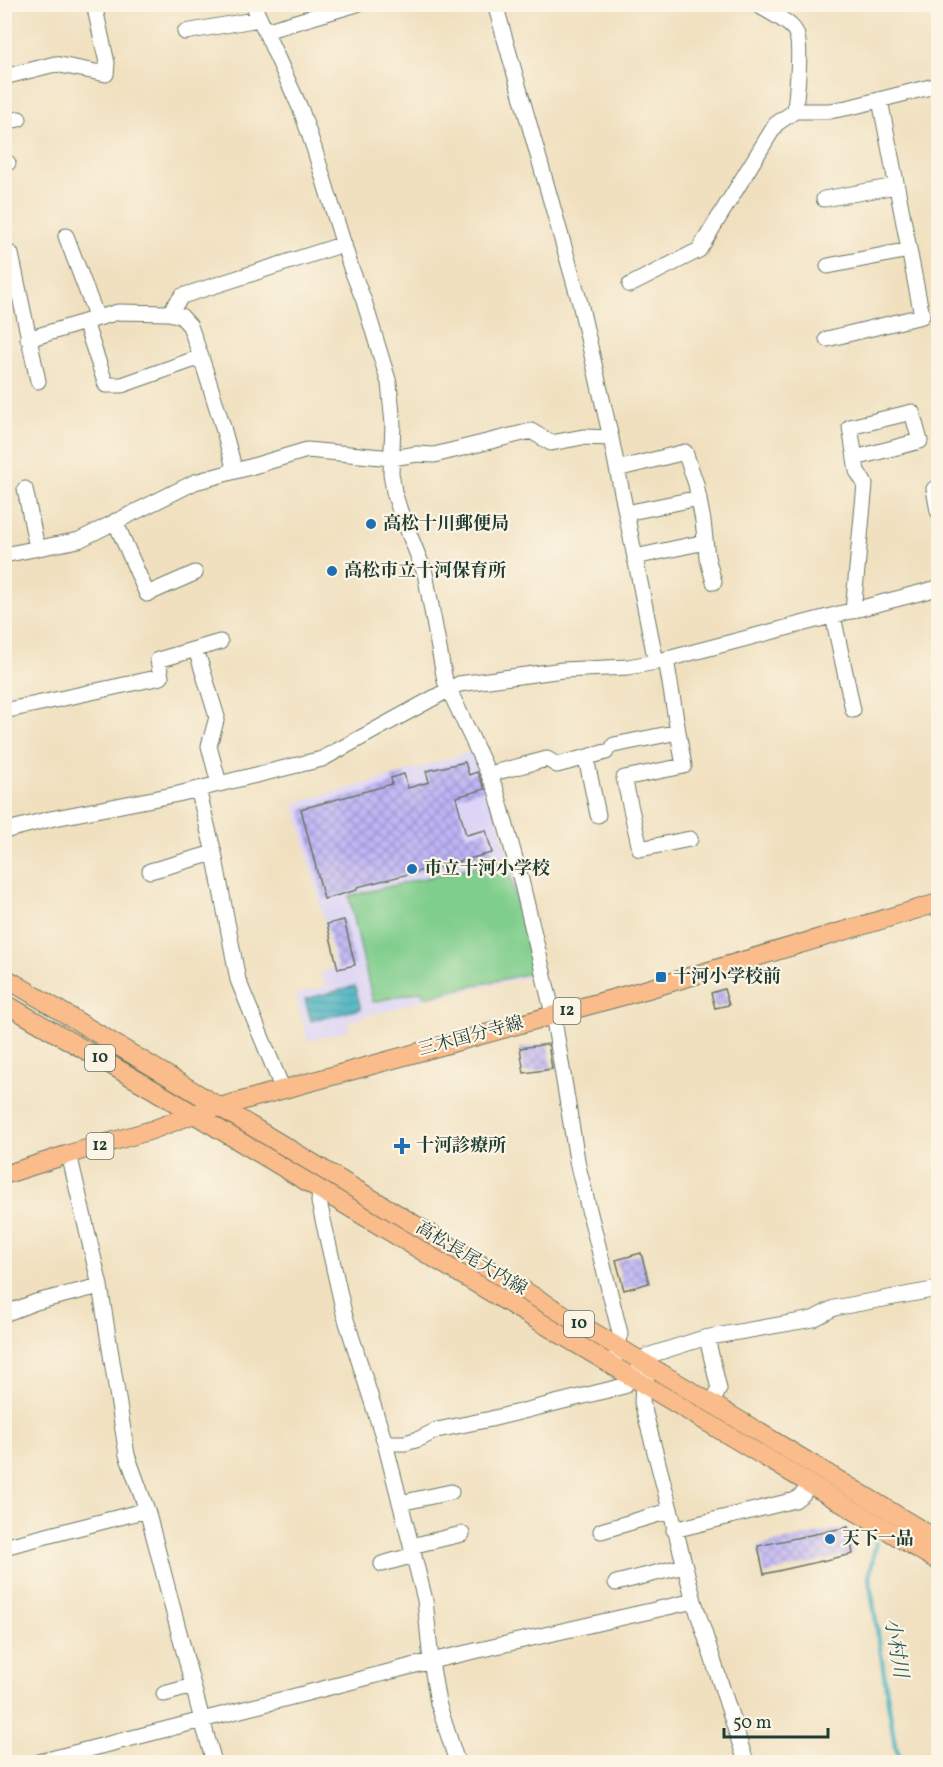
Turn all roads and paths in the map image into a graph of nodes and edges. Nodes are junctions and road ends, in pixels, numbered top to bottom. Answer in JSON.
{"nodes":[{"id":1,"x":94,"y":4,"type":"edge"},
{"id":2,"x":357,"y":4,"type":"edge"},
{"id":3,"x":495,"y":4,"type":"edge"},
{"id":4,"x":756,"y":4,"type":"edge"},
{"id":5,"x":259,"y":18,"type":"edge"},
{"id":6,"x":185,"y":32,"type":"dead end"},
{"id":7,"x":4,"y":77,"type":"edge"},
{"id":8,"x":939,"y":85,"type":"edge"},
{"id":9,"x":880,"y":100,"type":"junction"},
{"id":10,"x":795,"y":111,"type":"junction"},
{"id":11,"x":896,"y":186,"type":"junction"},
{"id":12,"x":824,"y":199,"type":"dead end"},
{"id":13,"x":66,"y":236,"type":"dead end"},
{"id":14,"x":344,"y":244,"type":"junction"},
{"id":15,"x":909,"y":250,"type":"junction"},
{"id":16,"x":11,"y":254,"type":"dead end"},
{"id":17,"x":828,"y":266,"type":"dead end"},
{"id":18,"x":630,"y":285,"type":"dead end"},
{"id":19,"x":169,"y":313,"type":"junction"},
{"id":20,"x":91,"y":320,"type":"junction"},
{"id":21,"x":28,"y":339,"type":"junction"},
{"id":22,"x":828,"y":339,"type":"dead end"},
{"id":23,"x":201,"y":357,"type":"junction"},
{"id":24,"x":38,"y":381,"type":"dead end"},
{"id":25,"x":611,"y":438,"type":"junction"},
{"id":26,"x":392,"y":458,"type":"junction"},
{"id":27,"x":855,"y":458,"type":"junction"},
{"id":28,"x":617,"y":469,"type":"junction"},
{"id":29,"x":235,"y":471,"type":"junction"},
{"id":30,"x":25,"y":489,"type":"dead end"},
{"id":31,"x":934,"y":489,"type":"dead end"},
{"id":32,"x":699,"y":498,"type":"junction"},
{"id":33,"x":939,"y":511,"type":"edge"},
{"id":34,"x":626,"y":513,"type":"junction"},
{"id":35,"x":115,"y":521,"type":"junction"},
{"id":36,"x":705,"y":542,"type":"junction"},
{"id":37,"x":37,"y":548,"type":"junction"},
{"id":38,"x":4,"y":555,"type":"edge"},
{"id":39,"x":635,"y":557,"type":"junction"},
{"id":40,"x":195,"y":573,"type":"dead end"},
{"id":41,"x":714,"y":582,"type":"dead end"},
{"id":42,"x":939,"y":588,"type":"edge"},
{"id":43,"x":853,"y":611,"type":"junction"},
{"id":44,"x":833,"y":616,"type":"junction"},
{"id":45,"x":220,"y":642,"type":"dead end"},
{"id":46,"x":196,"y":650,"type":"junction"},
{"id":47,"x":661,"y":661,"type":"junction"},
{"id":48,"x":449,"y":689,"type":"junction"},
{"id":49,"x":853,"y":710,"type":"dead end"},
{"id":50,"x":4,"y":711,"type":"edge"},
{"id":51,"x":678,"y":732,"type":"junction"},
{"id":52,"x":586,"y":758,"type":"junction"},
{"id":53,"x":490,"y":778,"type":"junction"},
{"id":54,"x":219,"y":784,"type":"junction"},
{"id":55,"x":198,"y":789,"type":"junction"},
{"id":56,"x":598,"y":814,"type":"dead end"},
{"id":57,"x":4,"y":831,"type":"edge"},
{"id":58,"x":690,"y":839,"type":"dead end"},
{"id":59,"x":214,"y":853,"type":"junction"},
{"id":60,"x":150,"y":871,"type":"dead end"},
{"id":61,"x":939,"y":903,"type":"edge"},
{"id":62,"x":4,"y":977,"type":"edge"},
{"id":63,"x":4,"y":1003,"type":"edge"},
{"id":64,"x":553,"y":1014,"type":"junction"},
{"id":65,"x":283,"y":1090,"type":"junction"},
{"id":66,"x":219,"y":1107,"type":"junction"},
{"id":67,"x":194,"y":1114,"type":"junction"},
{"id":68,"x":69,"y":1154,"type":"junction"},
{"id":69,"x":4,"y":1175,"type":"edge"},
{"id":70,"x":320,"y":1190,"type":"junction"},
{"id":71,"x":100,"y":1286,"type":"junction"},
{"id":72,"x":939,"y":1289,"type":"edge"},
{"id":73,"x":4,"y":1314,"type":"edge"},
{"id":74,"x":707,"y":1338,"type":"junction"},
{"id":75,"x":616,"y":1356,"type":"junction"},
{"id":76,"x":643,"y":1373,"type":"junction"},
{"id":77,"x":712,"y":1403,"type":"junction"},
{"id":78,"x":385,"y":1443,"type":"junction"},
{"id":79,"x":810,"y":1483,"type":"junction"},
{"id":80,"x":451,"y":1492,"type":"dead end"},
{"id":81,"x":400,"y":1503,"type":"junction"},
{"id":82,"x":147,"y":1510,"type":"junction"},
{"id":83,"x":669,"y":1511,"type":"junction"},
{"id":84,"x":674,"y":1530,"type":"junction"},
{"id":85,"x":601,"y":1531,"type":"dead end"},
{"id":86,"x":462,"y":1534,"type":"dead end"},
{"id":87,"x":939,"y":1540,"type":"edge"},
{"id":88,"x":4,"y":1547,"type":"edge"},
{"id":89,"x":412,"y":1551,"type":"junction"},
{"id":90,"x":939,"y":1561,"type":"edge"},
{"id":91,"x":382,"y":1564,"type":"dead end"},
{"id":92,"x":684,"y":1566,"type":"junction"},
{"id":93,"x":616,"y":1583,"type":"dead end"},
{"id":94,"x":694,"y":1601,"type":"junction"},
{"id":95,"x":431,"y":1661,"type":"junction"},
{"id":96,"x":193,"y":1686,"type":"junction"},
{"id":97,"x":164,"y":1694,"type":"dead end"},
{"id":98,"x":202,"y":1720,"type":"junction"},
{"id":99,"x":39,"y":1762,"type":"edge"},
{"id":100,"x":214,"y":1762,"type":"edge"},
{"id":101,"x":457,"y":1762,"type":"edge"},
{"id":102,"x":746,"y":1762,"type":"edge"}],
"edges":[{"from":1,"to":7,"type":"street"},
{"from":2,"to":5,"type":"street"},
{"from":3,"to":25,"type":"street"},
{"from":4,"to":10,"type":"street"},
{"from":5,"to":6,"type":"street"},
{"from":5,"to":14,"type":"street"},
{"from":8,"to":9,"type":"street"},
{"from":9,"to":10,"type":"street"},
{"from":9,"to":11,"type":"street"},
{"from":10,"to":18,"type":"street"},
{"from":11,"to":12,"type":"street"},
{"from":11,"to":15,"type":"street"},
{"from":13,"to":20,"type":"street"},
{"from":14,"to":19,"type":"street"},
{"from":14,"to":26,"type":"street"},
{"from":15,"to":17,"type":"street"},
{"from":15,"to":22,"type":"street"},
{"from":16,"to":21,"type":"street"},
{"from":19,"to":20,"type":"street"},
{"from":19,"to":23,"type":"street"},
{"from":20,"to":21,"type":"street"},
{"from":20,"to":23,"type":"street"},
{"from":21,"to":24,"type":"street"},
{"from":23,"to":29,"type":"street"},
{"from":25,"to":26,"type":"street"},
{"from":25,"to":28,"type":"street"},
{"from":26,"to":29,"type":"street"},
{"from":26,"to":48,"type":"street"},
{"from":27,"to":27,"type":"street"},
{"from":27,"to":43,"type":"street"},
{"from":28,"to":32,"type":"street"},
{"from":28,"to":34,"type":"street"},
{"from":29,"to":35,"type":"street"},
{"from":30,"to":37,"type":"street"},
{"from":31,"to":33,"type":"street"},
{"from":32,"to":34,"type":"street"},
{"from":32,"to":36,"type":"street"},
{"from":34,"to":39,"type":"street"},
{"from":35,"to":37,"type":"street"},
{"from":35,"to":40,"type":"street"},
{"from":36,"to":39,"type":"street"},
{"from":36,"to":41,"type":"street"},
{"from":37,"to":38,"type":"street"},
{"from":39,"to":47,"type":"street"},
{"from":42,"to":43,"type":"street"},
{"from":43,"to":44,"type":"street"},
{"from":44,"to":47,"type":"street"},
{"from":44,"to":49,"type":"street"},
{"from":45,"to":46,"type":"street"},
{"from":46,"to":50,"type":"street"},
{"from":46,"to":54,"type":"street"},
{"from":47,"to":48,"type":"street"},
{"from":47,"to":51,"type":"street"},
{"from":48,"to":53,"type":"street"},
{"from":48,"to":54,"type":"street"},
{"from":51,"to":52,"type":"street"},
{"from":51,"to":58,"type":"street"},
{"from":52,"to":53,"type":"street"},
{"from":52,"to":56,"type":"street"},
{"from":53,"to":64,"type":"street"},
{"from":54,"to":55,"type":"street"},
{"from":55,"to":57,"type":"street"},
{"from":55,"to":59,"type":"street"},
{"from":59,"to":60,"type":"street"},
{"from":59,"to":65,"type":"street"},
{"from":61,"to":64,"type":"main road","name":"三木国分寺線","number":"12"},
{"from":62,"to":66,"type":"main road","name":"高松長尾大内線","number":"10"},
{"from":63,"to":67,"type":"main road","name":"高松長尾大内線","number":"10"},
{"from":64,"to":65,"type":"main road","name":"三木国分寺線","number":"12"},
{"from":64,"to":75,"type":"street"},
{"from":65,"to":66,"type":"main road","name":"三木国分寺線","number":"12"},
{"from":66,"to":67,"type":"main road","name":"三木国分寺線","number":"12"},
{"from":66,"to":75,"type":"main road","name":"高松長尾大内線","number":"10"},
{"from":67,"to":68,"type":"main road","name":"三木国分寺線","number":"12"},
{"from":67,"to":70,"type":"main road","name":"高松長尾大内線","number":"10"},
{"from":68,"to":69,"type":"main road","name":"三木国分寺線","number":"12"},
{"from":68,"to":71,"type":"street"},
{"from":70,"to":75,"type":"main road","name":"高松長尾大内線","number":"10"},
{"from":70,"to":78,"type":"street"},
{"from":71,"to":73,"type":"street"},
{"from":71,"to":82,"type":"street"},
{"from":72,"to":74,"type":"street"},
{"from":74,"to":76,"type":"street"},
{"from":74,"to":77,"type":"street"},
{"from":75,"to":76,"type":"main road","name":"高松長尾大内線","number":"10"},
{"from":76,"to":77,"type":"main road","name":"高松長尾大内線","number":"10"},
{"from":76,"to":78,"type":"street"},
{"from":76,"to":79,"type":"main road","name":"高松長尾大内線","number":"10"},
{"from":76,"to":83,"type":"street"},
{"from":77,"to":87,"type":"main road","name":"高松長尾大内線","number":"10"},
{"from":78,"to":81,"type":"street"},
{"from":79,"to":84,"type":"street"},
{"from":79,"to":90,"type":"main road","name":"高松長尾大内線","number":"10"},
{"from":80,"to":81,"type":"street"},
{"from":81,"to":89,"type":"street"},
{"from":82,"to":88,"type":"street"},
{"from":82,"to":96,"type":"street"},
{"from":83,"to":84,"type":"street"},
{"from":83,"to":85,"type":"street"},
{"from":84,"to":92,"type":"street"},
{"from":86,"to":89,"type":"street"},
{"from":89,"to":91,"type":"street"},
{"from":89,"to":95,"type":"street"},
{"from":92,"to":93,"type":"street"},
{"from":92,"to":94,"type":"street"},
{"from":94,"to":95,"type":"street"},
{"from":94,"to":102,"type":"street"},
{"from":95,"to":98,"type":"street"},
{"from":95,"to":101,"type":"street"},
{"from":96,"to":97,"type":"street"},
{"from":96,"to":98,"type":"street"},
{"from":98,"to":99,"type":"street"},
{"from":98,"to":100,"type":"street"}]}
